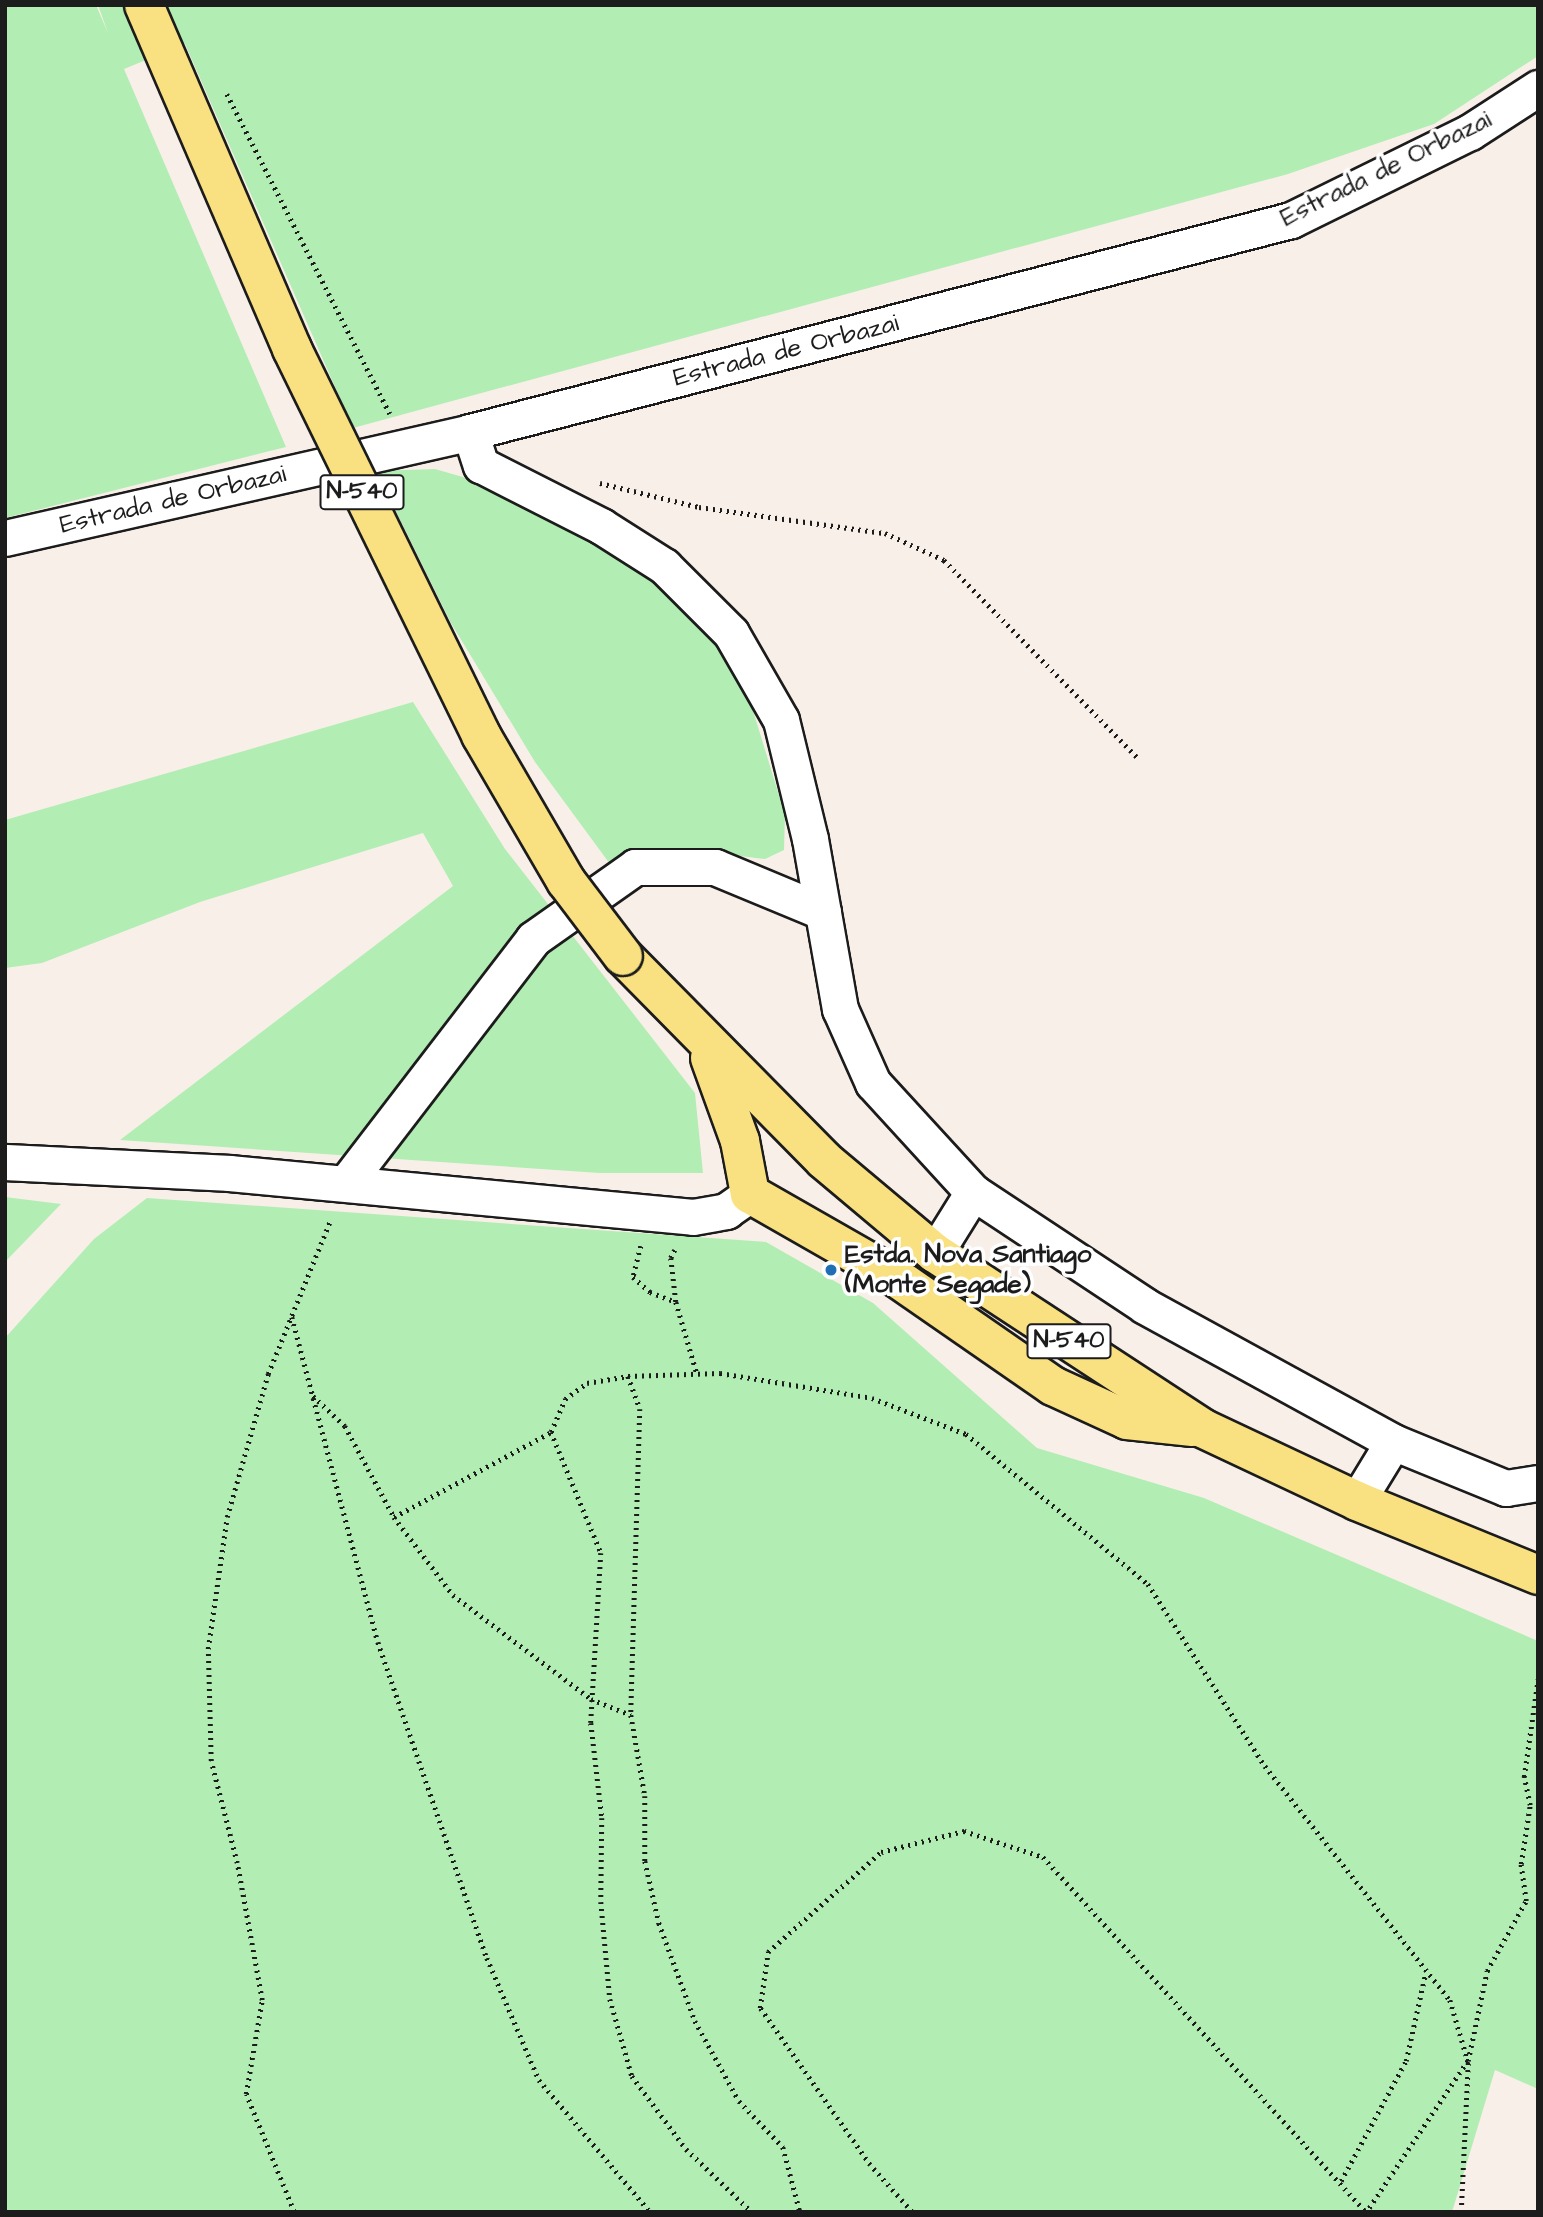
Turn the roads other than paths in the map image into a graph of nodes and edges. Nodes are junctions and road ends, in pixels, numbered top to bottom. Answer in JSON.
{"nodes":[{"id":1,"x":144,"y":5,"type":"edge"},
{"id":2,"x":1538,"y":88,"type":"edge"},
{"id":3,"x":470,"y":432,"type":"junction"},
{"id":4,"x":5,"y":538,"type":"edge"},
{"id":5,"x":823,"y":912,"type":"junction"},
{"id":6,"x":703,"y":1042,"type":"junction"},
{"id":7,"x":5,"y":1162,"type":"edge"},
{"id":8,"x":345,"y":1183,"type":"junction"},
{"id":9,"x":973,"y":1192,"type":"junction"},
{"id":10,"x":750,"y":1195,"type":"junction"},
{"id":11,"x":935,"y":1253,"type":"junction"},
{"id":12,"x":1202,"y":1428,"type":"junction"},
{"id":13,"x":1393,"y":1442,"type":"junction"},
{"id":14,"x":1538,"y":1483,"type":"edge"},
{"id":15,"x":1357,"y":1501,"type":"junction"},
{"id":16,"x":1538,"y":1575,"type":"edge"}],
"edges":[{"from":1,"to":6,"type":"highway","number":"N-540","bridge":true},
{"from":2,"to":3,"type":"street","name":"Estrada de Orbazai"},
{"from":3,"to":4,"type":"street","name":"Estrada de Orbazai"},
{"from":3,"to":5,"type":"street"},
{"from":5,"to":8,"type":"street"},
{"from":5,"to":9,"type":"street"},
{"from":6,"to":10,"type":"highway"},
{"from":6,"to":11,"type":"highway","number":"N-540"},
{"from":7,"to":8,"type":"street"},
{"from":8,"to":10,"type":"street"},
{"from":9,"to":11,"type":"street"},
{"from":9,"to":13,"type":"street"},
{"from":10,"to":12,"type":"highway"},
{"from":11,"to":12,"type":"highway","number":"N-540"},
{"from":12,"to":15,"type":"highway","number":"N-540"},
{"from":13,"to":14,"type":"street"},
{"from":13,"to":15,"type":"street"},
{"from":15,"to":16,"type":"highway","number":"N-540"}]}
